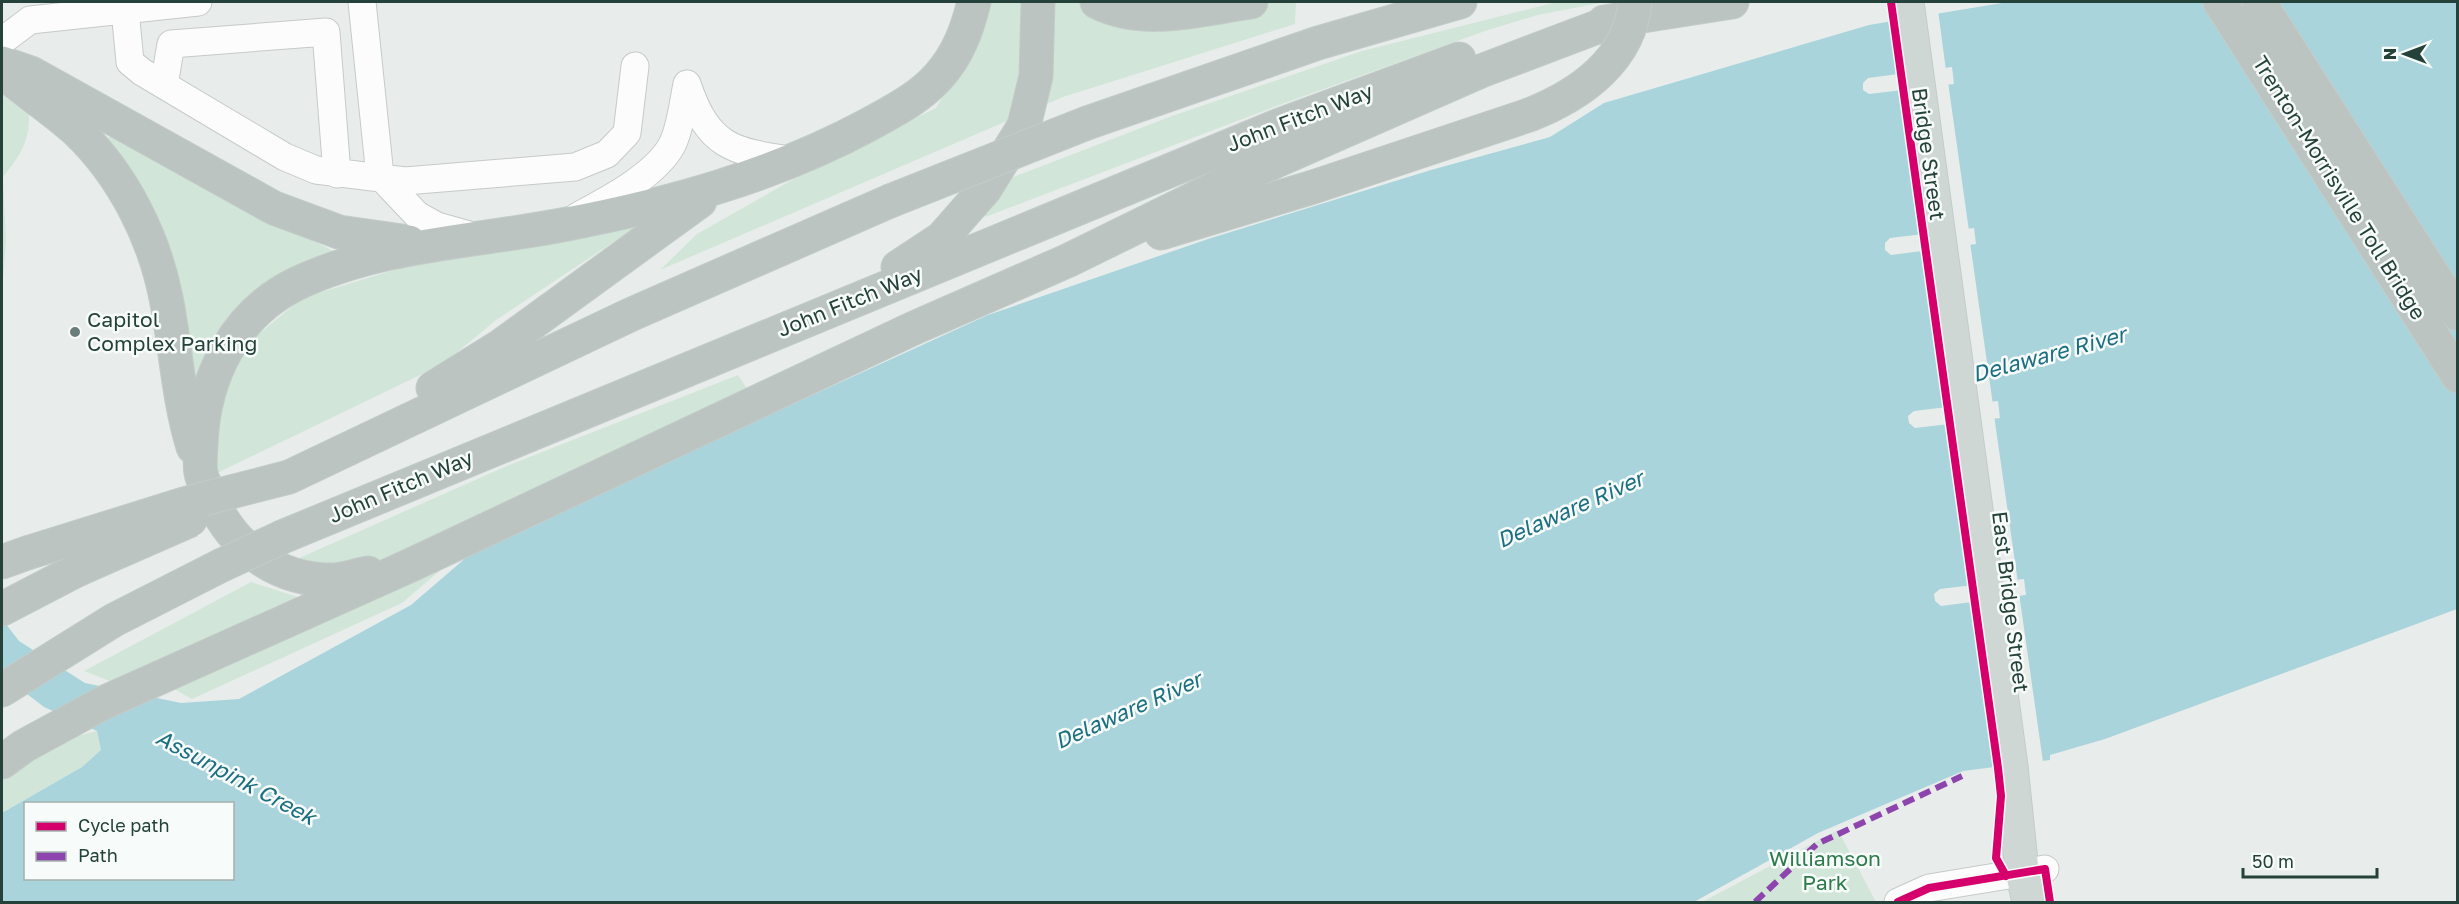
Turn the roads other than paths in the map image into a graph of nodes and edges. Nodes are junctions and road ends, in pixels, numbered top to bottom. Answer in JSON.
{"nodes":[{"id":1,"x":198,"y":2,"type":"edge"},
{"id":2,"x":362,"y":2,"type":"edge"},
{"id":3,"x":974,"y":2,"type":"edge"},
{"id":4,"x":1038,"y":2,"type":"edge"},
{"id":5,"x":1097,"y":2,"type":"edge"},
{"id":6,"x":1251,"y":2,"type":"edge"},
{"id":7,"x":1460,"y":2,"type":"edge"},
{"id":8,"x":1732,"y":2,"type":"edge"},
{"id":9,"x":1907,"y":2,"type":"edge"},
{"id":10,"x":1929,"y":2,"type":"edge"},
{"id":11,"x":2220,"y":2,"type":"edge"},
{"id":12,"x":2263,"y":7,"type":"edge"},
{"id":13,"x":125,"y":10,"type":"junction"},
{"id":14,"x":1628,"y":10,"type":"edge"},
{"id":15,"x":2,"y":41,"type":"edge"},
{"id":16,"x":2,"y":63,"type":"edge"},
{"id":17,"x":634,"y":66,"type":"dead end"},
{"id":18,"x":2,"y":72,"type":"edge"},
{"id":19,"x":164,"y":85,"type":"junction"},
{"id":20,"x":792,"y":160,"type":"junction"},
{"id":21,"x":337,"y":174,"type":"junction"},
{"id":22,"x":380,"y":176,"type":"junction"},
{"id":23,"x":718,"y":188,"type":"junction"},
{"id":24,"x":560,"y":225,"type":"junction"},
{"id":25,"x":477,"y":237,"type":"junction"},
{"id":26,"x":425,"y":244,"type":"junction"},
{"id":27,"x":1067,"y":261,"type":"junction"},
{"id":28,"x":1961,"y":304,"type":"junction"},
{"id":29,"x":836,"y":307,"type":"junction"},
{"id":30,"x":2457,"y":314,"type":"edge"},
{"id":31,"x":2457,"y":375,"type":"edge"},
{"id":32,"x":200,"y":472,"type":"junction"},
{"id":33,"x":298,"y":473,"type":"junction"},
{"id":34,"x":14,"y":557,"type":"edge"},
{"id":35,"x":411,"y":565,"type":"junction"},
{"id":36,"x":14,"y":602,"type":"edge"},
{"id":37,"x":2,"y":690,"type":"edge"},
{"id":38,"x":13,"y":754,"type":"edge"},
{"id":39,"x":2033,"y":870,"type":"junction"},
{"id":40,"x":1992,"y":891,"type":"edge"},
{"id":41,"x":1898,"y":903,"type":"edge"},
{"id":42,"x":2029,"y":903,"type":"edge"},
{"id":43,"x":2050,"y":903,"type":"edge"}],
"edges":[{"from":1,"to":13,"type":"street"},
{"from":2,"to":22,"type":"street"},
{"from":3,"to":20,"type":"highway"},
{"from":4,"to":29,"type":"highway"},
{"from":5,"to":6,"type":"highway"},
{"from":7,"to":33,"type":"highway","bridge":true},
{"from":8,"to":14,"type":"highway","name":"John Fitch Way"},
{"from":9,"to":28,"type":"main road","name":"Bridge Street"},
{"from":10,"to":28,"type":"main road","name":"Bridge Street"},
{"from":11,"to":31,"type":"highway","name":"Trenton-Morrisville Toll Bridge"},
{"from":12,"to":30,"type":"highway","name":"Trenton-Morrisville Toll Bridge"},
{"from":13,"to":15,"type":"street"},
{"from":13,"to":19,"type":"street"},
{"from":14,"to":27,"type":"highway"},
{"from":14,"to":27,"type":"highway","bridge":true},
{"from":14,"to":29,"type":"highway","name":"John Fitch Way"},
{"from":16,"to":26,"type":"highway"},
{"from":17,"to":22,"type":"street"},
{"from":18,"to":32,"type":"highway"},
{"from":19,"to":21,"type":"street"},
{"from":19,"to":21,"type":"street"},
{"from":20,"to":23,"type":"highway"},
{"from":20,"to":24,"type":"street"},
{"from":21,"to":22,"type":"street"},
{"from":22,"to":25,"type":"street"},
{"from":23,"to":24,"type":"highway"},
{"from":23,"to":33,"type":"highway"},
{"from":24,"to":25,"type":"highway"},
{"from":25,"to":26,"type":"highway"},
{"from":26,"to":32,"type":"highway"},
{"from":27,"to":35,"type":"highway"},
{"from":28,"to":39,"type":"main road","name":"East Bridge Street"},
{"from":29,"to":37,"type":"highway","name":"John Fitch Way","bridge":true},
{"from":32,"to":35,"type":"highway"},
{"from":33,"to":34,"type":"highway","bridge":true},
{"from":33,"to":36,"type":"highway","bridge":true},
{"from":35,"to":38,"type":"highway"},
{"from":39,"to":40,"type":"street"},
{"from":39,"to":42,"type":"main road","name":"East Bridge Street"},
{"from":39,"to":43,"type":"main road","name":"East Bridge Street"},
{"from":40,"to":41,"type":"street"}]}
